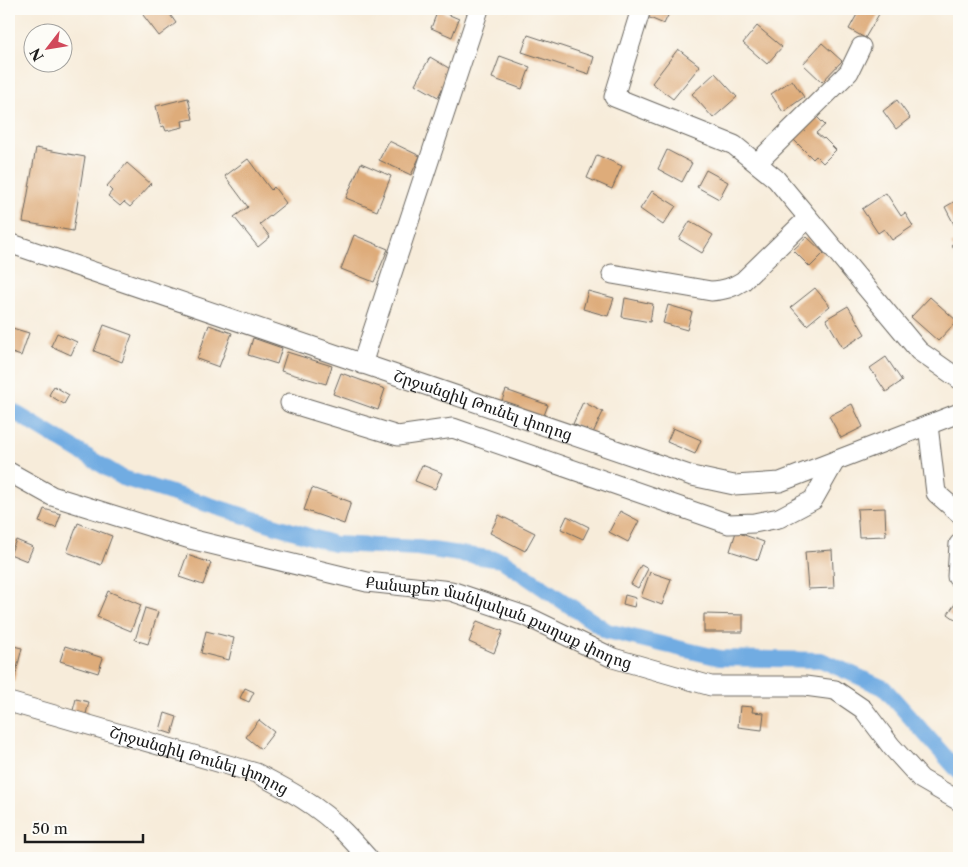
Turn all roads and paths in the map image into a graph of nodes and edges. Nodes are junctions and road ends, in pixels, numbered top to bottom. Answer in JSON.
{"nodes":[{"id":1,"x":479,"y":9,"type":"edge"},
{"id":2,"x":641,"y":9,"type":"edge"},
{"id":3,"x":861,"y":47,"type":"dead end"},
{"id":4,"x":757,"y":163,"type":"junction"},
{"id":5,"x":808,"y":218,"type":"junction"},
{"id":6,"x":9,"y":243,"type":"edge"},
{"id":7,"x":612,"y":274,"type":"dead end"},
{"id":8,"x":362,"y":364,"type":"junction"},
{"id":9,"x":959,"y":380,"type":"edge"},
{"id":10,"x":290,"y":403,"type":"dead end"},
{"id":11,"x":959,"y":413,"type":"edge"},
{"id":12,"x":928,"y":425,"type":"junction"},
{"id":13,"x":835,"y":461,"type":"junction"},
{"id":14,"x":9,"y":472,"type":"edge"},
{"id":15,"x":959,"y":513,"type":"edge"},
{"id":16,"x":959,"y":544,"type":"edge"},
{"id":17,"x":957,"y":577,"type":"dead end"},
{"id":18,"x":9,"y":702,"type":"edge"},
{"id":19,"x":959,"y":801,"type":"edge"},
{"id":20,"x":368,"y":858,"type":"edge"}],
"edges":[{"from":1,"to":8,"type":"street"},
{"from":2,"to":4,"type":"street"},
{"from":3,"to":4,"type":"street"},
{"from":4,"to":5,"type":"street"},
{"from":5,"to":7,"type":"street"},
{"from":5,"to":9,"type":"street"},
{"from":6,"to":8,"type":"street","name":"Շրջանցիկ Թունել փողոց"},
{"from":8,"to":13,"type":"street","name":"Շրջանցիկ Թունել փողոց"},
{"from":10,"to":13,"type":"street"},
{"from":11,"to":12,"type":"street","name":"Շրջանցիկ Թունել փողոց"},
{"from":12,"to":13,"type":"street","name":"Շրջանցիկ Թունել փողոց"},
{"from":12,"to":15,"type":"street"},
{"from":14,"to":19,"type":"street","name":"Քանաքեռ մանկական քաղաք փողոց"},
{"from":16,"to":17,"type":"street"},
{"from":18,"to":20,"type":"street","name":"Շրջանցիկ Թունել փողոց"}]}
